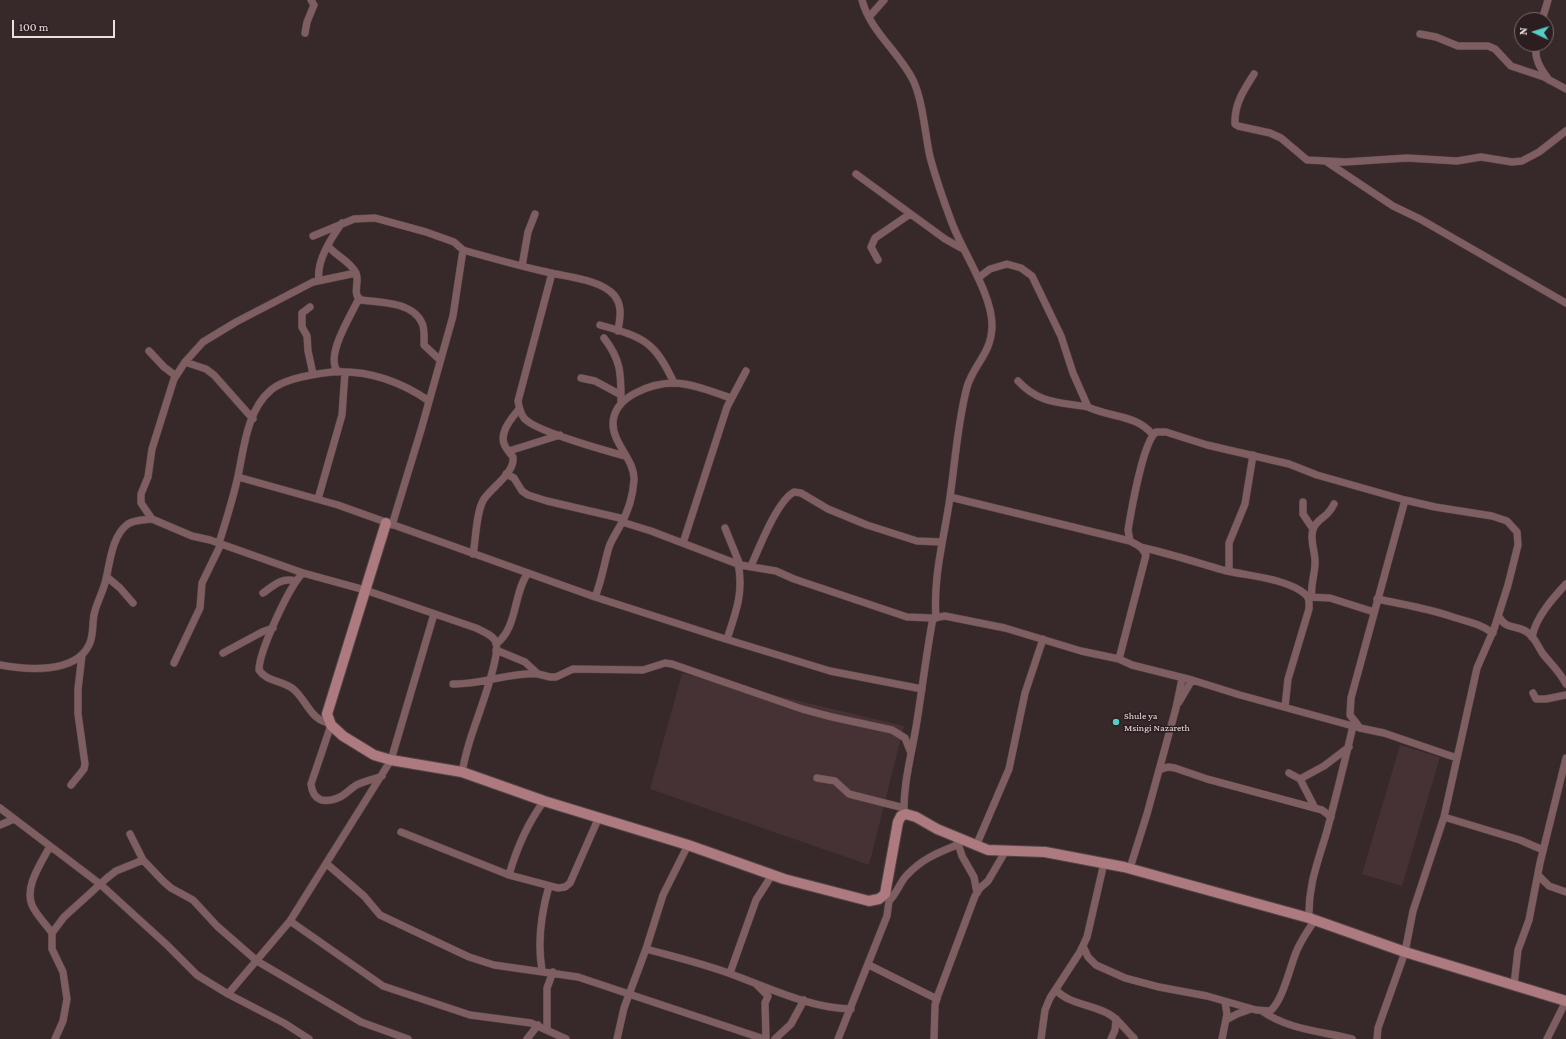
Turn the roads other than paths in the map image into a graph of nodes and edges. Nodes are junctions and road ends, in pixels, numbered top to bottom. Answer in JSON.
{"nodes":[{"id":1,"x":310,"y":0,"type":"edge"},
{"id":2,"x":862,"y":0,"type":"edge"},
{"id":3,"x":884,"y":0,"type":"edge"},
{"id":4,"x":1548,"y":0,"type":"edge"},
{"id":5,"x":1544,"y":12,"type":"edge"},
{"id":6,"x":869,"y":17,"type":"junction"},
{"id":7,"x":305,"y":33,"type":"dead end"},
{"id":8,"x":1420,"y":34,"type":"dead end"},
{"id":9,"x":1535,"y":52,"type":"edge"},
{"id":10,"x":1254,"y":74,"type":"dead end"},
{"id":11,"x":1550,"y":80,"type":"junction"},
{"id":12,"x":1566,"y":89,"type":"edge"},
{"id":13,"x":1566,"y":132,"type":"edge"},
{"id":14,"x":1326,"y":161,"type":"junction"},
{"id":15,"x":856,"y":174,"type":"dead end"},
{"id":16,"x":535,"y":214,"type":"dead end"},
{"id":17,"x":910,"y":214,"type":"junction"},
{"id":18,"x":342,"y":223,"type":"junction"},
{"id":19,"x":313,"y":236,"type":"dead end"},
{"id":20,"x":328,"y":246,"type":"junction"},
{"id":21,"x":963,"y":249,"type":"junction"},
{"id":22,"x":464,"y":250,"type":"junction"},
{"id":23,"x":878,"y":260,"type":"dead end"},
{"id":24,"x":522,"y":266,"type":"junction"},
{"id":25,"x":356,"y":273,"type":"junction"},
{"id":26,"x":552,"y":273,"type":"junction"},
{"id":27,"x":978,"y":278,"type":"junction"},
{"id":28,"x":318,"y":280,"type":"junction"},
{"id":29,"x":359,"y":298,"type":"junction"},
{"id":30,"x":1566,"y":303,"type":"edge"},
{"id":31,"x":310,"y":307,"type":"dead end"},
{"id":32,"x":600,"y":325,"type":"dead end"},
{"id":33,"x":618,"y":330,"type":"junction"},
{"id":34,"x":604,"y":338,"type":"dead end"},
{"id":35,"x":149,"y":351,"type":"dead end"},
{"id":36,"x":440,"y":360,"type":"junction"},
{"id":37,"x":185,"y":362,"type":"junction"},
{"id":38,"x":746,"y":371,"type":"dead end"},
{"id":39,"x":342,"y":372,"type":"junction"},
{"id":40,"x":314,"y":374,"type":"junction"},
{"id":41,"x":176,"y":376,"type":"junction"},
{"id":42,"x":581,"y":378,"type":"dead end"},
{"id":43,"x":1018,"y":381,"type":"dead end"},
{"id":44,"x":674,"y":383,"type":"junction"},
{"id":45,"x":731,"y":398,"type":"junction"},
{"id":46,"x":621,"y":399,"type":"junction"},
{"id":47,"x":429,"y":401,"type":"junction"},
{"id":48,"x":1088,"y":407,"type":"junction"},
{"id":49,"x":519,"y":409,"type":"junction"},
{"id":50,"x":253,"y":419,"type":"junction"},
{"id":51,"x":1153,"y":434,"type":"junction"},
{"id":52,"x":560,"y":435,"type":"junction"},
{"id":53,"x":509,"y":451,"type":"junction"},
{"id":54,"x":1253,"y":455,"type":"junction"},
{"id":55,"x":625,"y":456,"type":"junction"},
{"id":56,"x":506,"y":474,"type":"junction"},
{"id":57,"x":238,"y":477,"type":"junction"},
{"id":58,"x":950,"y":497,"type":"junction"},
{"id":59,"x":318,"y":498,"type":"junction"},
{"id":60,"x":1405,"y":500,"type":"junction"},
{"id":61,"x":1303,"y":502,"type":"dead end"},
{"id":62,"x":1334,"y":504,"type":"dead end"},
{"id":63,"x":152,"y":519,"type":"junction"},
{"id":64,"x":623,"y":521,"type":"junction"},
{"id":65,"x":389,"y":524,"type":"junction"},
{"id":66,"x":724,"y":528,"type":"dead end"},
{"id":67,"x":1314,"y":529,"type":"junction"},
{"id":68,"x":1130,"y":541,"type":"junction"},
{"id":69,"x":942,"y":542,"type":"junction"},
{"id":70,"x":683,"y":543,"type":"junction"},
{"id":71,"x":220,"y":544,"type":"junction"},
{"id":72,"x":1140,"y":547,"type":"junction"},
{"id":73,"x":473,"y":554,"type":"junction"},
{"id":74,"x":739,"y":564,"type":"junction"},
{"id":75,"x":751,"y":566,"type":"junction"},
{"id":76,"x":1229,"y":571,"type":"junction"},
{"id":77,"x":303,"y":573,"type":"junction"},
{"id":78,"x":528,"y":573,"type":"junction"},
{"id":79,"x":106,"y":577,"type":"junction"},
{"id":80,"x":295,"y":581,"type":"junction"},
{"id":81,"x":1566,"y":584,"type":"edge"},
{"id":82,"x":365,"y":590,"type":"junction"},
{"id":83,"x":263,"y":593,"type":"dead end"},
{"id":84,"x":595,"y":597,"type":"junction"},
{"id":85,"x":1310,"y":597,"type":"junction"},
{"id":86,"x":1377,"y":599,"type":"junction"},
{"id":87,"x":133,"y":604,"type":"dead end"},
{"id":88,"x":1374,"y":612,"type":"junction"},
{"id":89,"x":434,"y":614,"type":"junction"},
{"id":90,"x":1499,"y":616,"type":"junction"},
{"id":91,"x":935,"y":618,"type":"junction"},
{"id":92,"x":1508,"y":627,"type":"junction"},
{"id":93,"x":273,"y":628,"type":"junction"},
{"id":94,"x":1494,"y":631,"type":"junction"},
{"id":95,"x":1532,"y":636,"type":"junction"},
{"id":96,"x":727,"y":639,"type":"junction"},
{"id":97,"x":1043,"y":639,"type":"junction"},
{"id":98,"x":496,"y":647,"type":"junction"},
{"id":99,"x":223,"y":654,"type":"dead end"},
{"id":100,"x":82,"y":655,"type":"junction"},
{"id":101,"x":1120,"y":659,"type":"junction"},
{"id":102,"x":174,"y":663,"type":"dead end"},
{"id":103,"x":0,"y":665,"type":"edge"},
{"id":104,"x":1563,"y":673,"type":"edge"},
{"id":105,"x":538,"y":674,"type":"junction"},
{"id":106,"x":1182,"y":678,"type":"junction"},
{"id":107,"x":490,"y":680,"type":"junction"},
{"id":108,"x":1192,"y":680,"type":"junction"},
{"id":109,"x":453,"y":684,"type":"dead end"},
{"id":110,"x":1566,"y":684,"type":"edge"},
{"id":111,"x":922,"y":689,"type":"junction"},
{"id":112,"x":1534,"y":693,"type":"dead end"},
{"id":113,"x":1566,"y":694,"type":"edge"},
{"id":114,"x":1285,"y":707,"type":"junction"},
{"id":115,"x":1176,"y":708,"type":"junction"},
{"id":116,"x":330,"y":724,"type":"junction"},
{"id":117,"x":1357,"y":727,"type":"junction"},
{"id":118,"x":1348,"y":747,"type":"junction"},
{"id":119,"x":912,"y":754,"type":"junction"},
{"id":120,"x":1162,"y":758,"type":"junction"},
{"id":121,"x":1458,"y":758,"type":"junction"},
{"id":122,"x":1566,"y":758,"type":"edge"},
{"id":123,"x":391,"y":760,"type":"junction"},
{"id":124,"x":1172,"y":768,"type":"junction"},
{"id":125,"x":1159,"y":770,"type":"junction"},
{"id":126,"x":462,"y":772,"type":"junction"},
{"id":127,"x":1289,"y":773,"type":"dead end"},
{"id":128,"x":382,"y":776,"type":"junction"},
{"id":129,"x":817,"y":778,"type":"dead end"},
{"id":130,"x":1300,"y":779,"type":"junction"},
{"id":131,"x":71,"y":785,"type":"dead end"},
{"id":132,"x":544,"y":801,"type":"junction"},
{"id":133,"x":0,"y":808,"type":"edge"},
{"id":134,"x":1315,"y":808,"type":"junction"},
{"id":135,"x":904,"y":811,"type":"junction"},
{"id":136,"x":1331,"y":816,"type":"junction"},
{"id":137,"x":599,"y":817,"type":"junction"},
{"id":138,"x":1444,"y":817,"type":"junction"},
{"id":139,"x":14,"y":819,"type":"junction"},
{"id":140,"x":0,"y":825,"type":"edge"},
{"id":141,"x":401,"y":832,"type":"dead end"},
{"id":142,"x":130,"y":834,"type":"dead end"},
{"id":143,"x":957,"y":841,"type":"junction"},
{"id":144,"x":688,"y":845,"type":"junction"},
{"id":145,"x":50,"y":846,"type":"junction"},
{"id":146,"x":976,"y":846,"type":"junction"},
{"id":147,"x":1543,"y":850,"type":"junction"},
{"id":148,"x":1005,"y":852,"type":"junction"},
{"id":149,"x":143,"y":860,"type":"junction"},
{"id":150,"x":1104,"y":863,"type":"junction"},
{"id":151,"x":327,"y":864,"type":"junction"},
{"id":152,"x":1130,"y":868,"type":"junction"},
{"id":153,"x":509,"y":875,"type":"junction"},
{"id":154,"x":772,"y":875,"type":"junction"},
{"id":155,"x":1538,"y":875,"type":"junction"},
{"id":156,"x":100,"y":884,"type":"junction"},
{"id":157,"x":549,"y":886,"type":"junction"},
{"id":158,"x":887,"y":888,"type":"junction"},
{"id":159,"x":1566,"y":892,"type":"edge"},
{"id":160,"x":977,"y":893,"type":"junction"},
{"id":161,"x":889,"y":901,"type":"junction"},
{"id":162,"x":1312,"y":919,"type":"junction"},
{"id":163,"x":290,"y":921,"type":"junction"},
{"id":164,"x":52,"y":933,"type":"junction"},
{"id":165,"x":1083,"y":946,"type":"junction"},
{"id":166,"x":646,"y":949,"type":"junction"},
{"id":167,"x":1405,"y":952,"type":"junction"},
{"id":168,"x":257,"y":961,"type":"junction"},
{"id":169,"x":869,"y":965,"type":"junction"},
{"id":170,"x":542,"y":970,"type":"junction"},
{"id":171,"x":553,"y":972,"type":"junction"},
{"id":172,"x":730,"y":973,"type":"junction"},
{"id":173,"x":755,"y":983,"type":"junction"},
{"id":174,"x":1514,"y":985,"type":"junction"},
{"id":175,"x":1056,"y":990,"type":"junction"},
{"id":176,"x":228,"y":994,"type":"junction"},
{"id":177,"x":630,"y":994,"type":"junction"},
{"id":178,"x":937,"y":999,"type":"junction"},
{"id":179,"x":804,"y":1000,"type":"junction"},
{"id":180,"x":1566,"y":1001,"type":"edge"},
{"id":181,"x":1226,"y":1002,"type":"junction"},
{"id":182,"x":851,"y":1009,"type":"junction"},
{"id":183,"x":1252,"y":1009,"type":"junction"},
{"id":184,"x":1261,"y":1011,"type":"junction"},
{"id":185,"x":1116,"y":1020,"type":"junction"},
{"id":186,"x":1226,"y":1020,"type":"junction"},
{"id":187,"x":538,"y":1025,"type":"junction"},
{"id":188,"x":547,"y":1029,"type":"junction"},
{"id":189,"x":403,"y":1038,"type":"edge"},
{"id":190,"x":1134,"y":1038,"type":"edge"},
{"id":191,"x":55,"y":1039,"type":"edge"},
{"id":192,"x":309,"y":1039,"type":"edge"},
{"id":193,"x":527,"y":1039,"type":"edge"},
{"id":194,"x":566,"y":1039,"type":"edge"},
{"id":195,"x":617,"y":1039,"type":"edge"},
{"id":196,"x":765,"y":1039,"type":"edge"},
{"id":197,"x":775,"y":1039,"type":"edge"},
{"id":198,"x":838,"y":1039,"type":"edge"},
{"id":199,"x":934,"y":1039,"type":"edge"},
{"id":200,"x":1041,"y":1039,"type":"edge"},
{"id":201,"x":1111,"y":1039,"type":"edge"},
{"id":202,"x":1222,"y":1039,"type":"edge"},
{"id":203,"x":1352,"y":1039,"type":"edge"},
{"id":204,"x":1377,"y":1039,"type":"edge"},
{"id":205,"x":1548,"y":1039,"type":"edge"}],
"edges":[{"from":1,"to":7,"type":"street"},
{"from":2,"to":6,"type":"street"},
{"from":3,"to":6,"type":"street"},
{"from":4,"to":5,"type":"street"},
{"from":6,"to":21,"type":"street"},
{"from":8,"to":11,"type":"street"},
{"from":9,"to":11,"type":"street"},
{"from":10,"to":14,"type":"street"},
{"from":11,"to":12,"type":"street"},
{"from":13,"to":14,"type":"street"},
{"from":14,"to":30,"type":"street"},
{"from":15,"to":17,"type":"street"},
{"from":16,"to":24,"type":"street"},
{"from":17,"to":21,"type":"street"},
{"from":17,"to":23,"type":"street"},
{"from":18,"to":19,"type":"street"},
{"from":18,"to":20,"type":"street"},
{"from":18,"to":22,"type":"street"},
{"from":20,"to":25,"type":"street"},
{"from":20,"to":28,"type":"street"},
{"from":21,"to":27,"type":"street"},
{"from":22,"to":24,"type":"street"},
{"from":22,"to":36,"type":"street"},
{"from":24,"to":26,"type":"street"},
{"from":25,"to":28,"type":"street"},
{"from":25,"to":29,"type":"street"},
{"from":26,"to":33,"type":"street"},
{"from":26,"to":49,"type":"street"},
{"from":27,"to":48,"type":"street"},
{"from":27,"to":58,"type":"street"},
{"from":28,"to":37,"type":"street"},
{"from":29,"to":36,"type":"street"},
{"from":29,"to":39,"type":"street"},
{"from":31,"to":40,"type":"street"},
{"from":32,"to":33,"type":"street"},
{"from":33,"to":44,"type":"street"},
{"from":34,"to":46,"type":"street"},
{"from":35,"to":41,"type":"street"},
{"from":36,"to":47,"type":"street"},
{"from":37,"to":41,"type":"street"},
{"from":37,"to":50,"type":"street"},
{"from":38,"to":45,"type":"street"},
{"from":39,"to":40,"type":"street"},
{"from":39,"to":47,"type":"street"},
{"from":39,"to":59,"type":"street"},
{"from":40,"to":50,"type":"street"},
{"from":41,"to":63,"type":"street"},
{"from":42,"to":46,"type":"street"},
{"from":43,"to":48,"type":"street"},
{"from":44,"to":45,"type":"street"},
{"from":44,"to":46,"type":"street"},
{"from":45,"to":70,"type":"street"},
{"from":46,"to":55,"type":"street"},
{"from":47,"to":65,"type":"street"},
{"from":48,"to":51,"type":"street"},
{"from":49,"to":52,"type":"street"},
{"from":49,"to":53,"type":"street"},
{"from":50,"to":57,"type":"street"},
{"from":51,"to":54,"type":"street"},
{"from":51,"to":68,"type":"street"},
{"from":52,"to":53,"type":"street"},
{"from":52,"to":55,"type":"street"},
{"from":53,"to":56,"type":"street"},
{"from":54,"to":60,"type":"street"},
{"from":54,"to":76,"type":"street"},
{"from":55,"to":64,"type":"street"},
{"from":56,"to":64,"type":"street"},
{"from":56,"to":73,"type":"street"},
{"from":57,"to":59,"type":"street"},
{"from":57,"to":71,"type":"street"},
{"from":58,"to":68,"type":"street"},
{"from":58,"to":69,"type":"street"},
{"from":59,"to":65,"type":"street"},
{"from":60,"to":86,"type":"street"},
{"from":60,"to":90,"type":"street"},
{"from":61,"to":67,"type":"street"},
{"from":62,"to":67,"type":"street"},
{"from":63,"to":71,"type":"street"},
{"from":63,"to":79,"type":"street"},
{"from":64,"to":70,"type":"street"},
{"from":64,"to":84,"type":"street"},
{"from":65,"to":73,"type":"street"},
{"from":65,"to":82,"type":"street"},
{"from":66,"to":74,"type":"street"},
{"from":67,"to":85,"type":"street"},
{"from":68,"to":72,"type":"street"},
{"from":69,"to":75,"type":"street"},
{"from":69,"to":91,"type":"street"},
{"from":70,"to":74,"type":"street"},
{"from":71,"to":77,"type":"street"},
{"from":71,"to":102,"type":"street"},
{"from":72,"to":76,"type":"street"},
{"from":72,"to":101,"type":"street"},
{"from":73,"to":78,"type":"street"},
{"from":74,"to":75,"type":"street"},
{"from":74,"to":96,"type":"street"},
{"from":75,"to":91,"type":"street"},
{"from":76,"to":85,"type":"street"},
{"from":77,"to":80,"type":"street"},
{"from":77,"to":82,"type":"street"},
{"from":78,"to":84,"type":"street"},
{"from":78,"to":98,"type":"street"},
{"from":79,"to":87,"type":"street"},
{"from":79,"to":100,"type":"street"},
{"from":80,"to":83,"type":"street"},
{"from":80,"to":93,"type":"street"},
{"from":81,"to":95,"type":"street"},
{"from":82,"to":89,"type":"street"},
{"from":82,"to":116,"type":"street"},
{"from":84,"to":96,"type":"street"},
{"from":85,"to":88,"type":"street"},
{"from":85,"to":114,"type":"street"},
{"from":86,"to":88,"type":"street"},
{"from":86,"to":94,"type":"street"},
{"from":88,"to":117,"type":"street"},
{"from":89,"to":98,"type":"street"},
{"from":89,"to":123,"type":"street"},
{"from":90,"to":92,"type":"street"},
{"from":90,"to":94,"type":"street"},
{"from":91,"to":97,"type":"street"},
{"from":91,"to":111,"type":"street"},
{"from":92,"to":94,"type":"street"},
{"from":92,"to":95,"type":"street"},
{"from":93,"to":99,"type":"street"},
{"from":93,"to":116,"type":"street"},
{"from":94,"to":121,"type":"street"},
{"from":95,"to":104,"type":"street"},
{"from":96,"to":111,"type":"street"},
{"from":97,"to":101,"type":"street"},
{"from":97,"to":146,"type":"street"},
{"from":98,"to":105,"type":"street"},
{"from":98,"to":107,"type":"street"},
{"from":100,"to":103,"type":"street"},
{"from":100,"to":131,"type":"street"},
{"from":101,"to":106,"type":"street"},
{"from":104,"to":110,"type":"street"},
{"from":105,"to":107,"type":"street"},
{"from":105,"to":119,"type":"street"},
{"from":106,"to":108,"type":"street"},
{"from":106,"to":115,"type":"street"},
{"from":107,"to":109,"type":"street"},
{"from":107,"to":126,"type":"street"},
{"from":108,"to":114,"type":"street"},
{"from":108,"to":115,"type":"street"},
{"from":111,"to":119,"type":"street"},
{"from":112,"to":113,"type":"street"},
{"from":114,"to":117,"type":"street"},
{"from":115,"to":120,"type":"street"},
{"from":116,"to":123,"type":"street"},
{"from":116,"to":128,"type":"street"},
{"from":117,"to":118,"type":"street"},
{"from":117,"to":121,"type":"street"},
{"from":118,"to":130,"type":"street"},
{"from":118,"to":136,"type":"street"},
{"from":119,"to":135,"type":"street"},
{"from":120,"to":124,"type":"street"},
{"from":120,"to":125,"type":"street"},
{"from":121,"to":138,"type":"street"},
{"from":122,"to":147,"type":"street"},
{"from":123,"to":126,"type":"street"},
{"from":123,"to":128,"type":"street"},
{"from":124,"to":125,"type":"street"},
{"from":124,"to":134,"type":"street"},
{"from":125,"to":152,"type":"street"},
{"from":126,"to":132,"type":"street"},
{"from":127,"to":130,"type":"street"},
{"from":128,"to":151,"type":"street"},
{"from":129,"to":135,"type":"street"},
{"from":130,"to":134,"type":"street"},
{"from":132,"to":137,"type":"street"},
{"from":132,"to":153,"type":"street"},
{"from":133,"to":139,"type":"street"},
{"from":134,"to":136,"type":"street"},
{"from":135,"to":143,"type":"street"},
{"from":135,"to":158,"type":"street"},
{"from":136,"to":162,"type":"street"},
{"from":137,"to":144,"type":"street"},
{"from":137,"to":157,"type":"street"},
{"from":138,"to":147,"type":"street"},
{"from":138,"to":167,"type":"street"},
{"from":139,"to":140,"type":"street"},
{"from":139,"to":145,"type":"street"},
{"from":141,"to":153,"type":"street"},
{"from":142,"to":149,"type":"street"},
{"from":143,"to":146,"type":"street"},
{"from":143,"to":160,"type":"street"},
{"from":143,"to":161,"type":"street"},
{"from":144,"to":154,"type":"street"},
{"from":144,"to":166,"type":"street"},
{"from":145,"to":156,"type":"street"},
{"from":145,"to":164,"type":"street"},
{"from":146,"to":148,"type":"street"},
{"from":147,"to":155,"type":"street"},
{"from":148,"to":150,"type":"street"},
{"from":148,"to":160,"type":"street"},
{"from":149,"to":156,"type":"street"},
{"from":149,"to":168,"type":"street"},
{"from":150,"to":152,"type":"street"},
{"from":150,"to":165,"type":"street"},
{"from":151,"to":163,"type":"street"},
{"from":151,"to":170,"type":"street"},
{"from":152,"to":162,"type":"street"},
{"from":153,"to":157,"type":"street"},
{"from":154,"to":158,"type":"street"},
{"from":154,"to":172,"type":"street"},
{"from":155,"to":159,"type":"street"},
{"from":155,"to":174,"type":"street"},
{"from":156,"to":164,"type":"street"},
{"from":156,"to":176,"type":"street"},
{"from":157,"to":170,"type":"street"},
{"from":158,"to":161,"type":"street"},
{"from":160,"to":178,"type":"street"},
{"from":161,"to":169,"type":"street"},
{"from":162,"to":167,"type":"street"},
{"from":162,"to":184,"type":"street"},
{"from":163,"to":168,"type":"street"},
{"from":163,"to":187,"type":"street"},
{"from":164,"to":191,"type":"street"},
{"from":165,"to":175,"type":"street"},
{"from":165,"to":181,"type":"street"},
{"from":166,"to":172,"type":"street"},
{"from":166,"to":177,"type":"street"},
{"from":167,"to":174,"type":"street"},
{"from":167,"to":204,"type":"street"},
{"from":168,"to":176,"type":"street"},
{"from":168,"to":189,"type":"street"},
{"from":169,"to":178,"type":"street"},
{"from":169,"to":182,"type":"street"},
{"from":170,"to":171,"type":"street"},
{"from":171,"to":177,"type":"street"},
{"from":171,"to":188,"type":"street"},
{"from":172,"to":173,"type":"street"},
{"from":173,"to":179,"type":"street"},
{"from":173,"to":196,"type":"street"},
{"from":174,"to":180,"type":"street"},
{"from":175,"to":185,"type":"street"},
{"from":175,"to":200,"type":"street"},
{"from":176,"to":192,"type":"street"},
{"from":177,"to":195,"type":"street"},
{"from":177,"to":196,"type":"street"},
{"from":178,"to":199,"type":"street"},
{"from":179,"to":182,"type":"street"},
{"from":179,"to":197,"type":"street"},
{"from":180,"to":205,"type":"street"},
{"from":181,"to":183,"type":"street"},
{"from":181,"to":186,"type":"street"},
{"from":182,"to":198,"type":"street"},
{"from":183,"to":184,"type":"street"},
{"from":183,"to":186,"type":"street"},
{"from":184,"to":203,"type":"street"},
{"from":185,"to":190,"type":"street"},
{"from":185,"to":201,"type":"street"},
{"from":186,"to":202,"type":"street"},
{"from":187,"to":188,"type":"street"},
{"from":187,"to":193,"type":"street"},
{"from":188,"to":194,"type":"street"}]}
